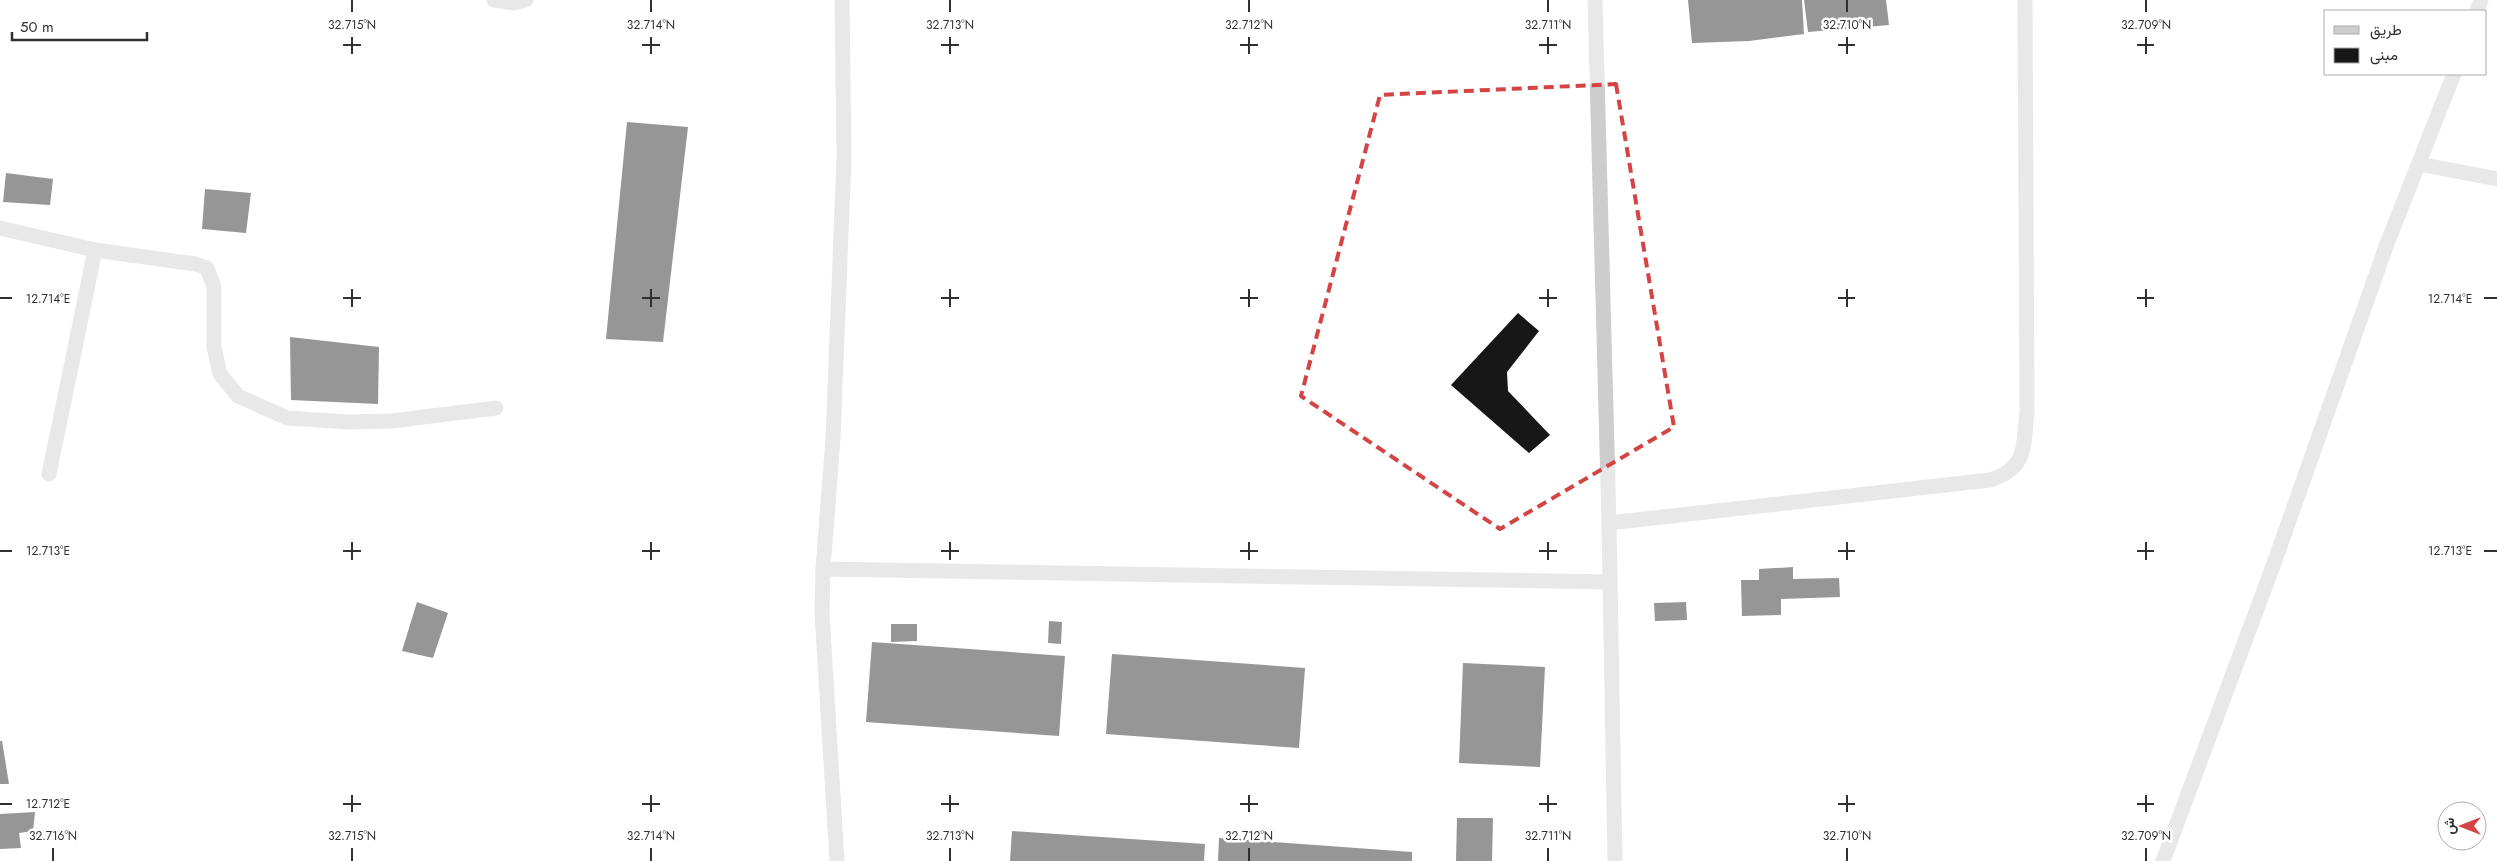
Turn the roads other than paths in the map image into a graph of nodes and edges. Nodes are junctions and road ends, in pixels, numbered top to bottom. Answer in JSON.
{"nodes":[{"id":1,"x":494,"y":0,"type":"edge"},
{"id":2,"x":842,"y":0,"type":"edge"},
{"id":3,"x":1595,"y":0,"type":"edge"},
{"id":4,"x":2025,"y":0,"type":"edge"},
{"id":5,"x":518,"y":1,"type":"edge"},
{"id":6,"x":2454,"y":75,"type":"edge"},
{"id":7,"x":2419,"y":164,"type":"junction"},
{"id":8,"x":2497,"y":179,"type":"edge"},
{"id":9,"x":0,"y":228,"type":"edge"},
{"id":10,"x":95,"y":250,"type":"junction"},
{"id":11,"x":496,"y":408,"type":"dead end"},
{"id":12,"x":49,"y":474,"type":"dead end"},
{"id":13,"x":1609,"y":523,"type":"junction"},
{"id":14,"x":823,"y":569,"type":"junction"},
{"id":15,"x":1610,"y":582,"type":"junction"},
{"id":16,"x":838,"y":861,"type":"edge"},
{"id":17,"x":1615,"y":861,"type":"edge"},
{"id":18,"x":2163,"y":861,"type":"edge"}],
"edges":[{"from":1,"to":5,"type":"street"},
{"from":2,"to":14,"type":"street"},
{"from":3,"to":13,"type":"street"},
{"from":4,"to":13,"type":"street"},
{"from":6,"to":7,"type":"street"},
{"from":7,"to":8,"type":"street"},
{"from":7,"to":18,"type":"street"},
{"from":9,"to":10,"type":"street"},
{"from":10,"to":11,"type":"street"},
{"from":10,"to":12,"type":"street"},
{"from":13,"to":15,"type":"street"},
{"from":14,"to":15,"type":"street"},
{"from":14,"to":16,"type":"street"},
{"from":15,"to":17,"type":"street"}]}
